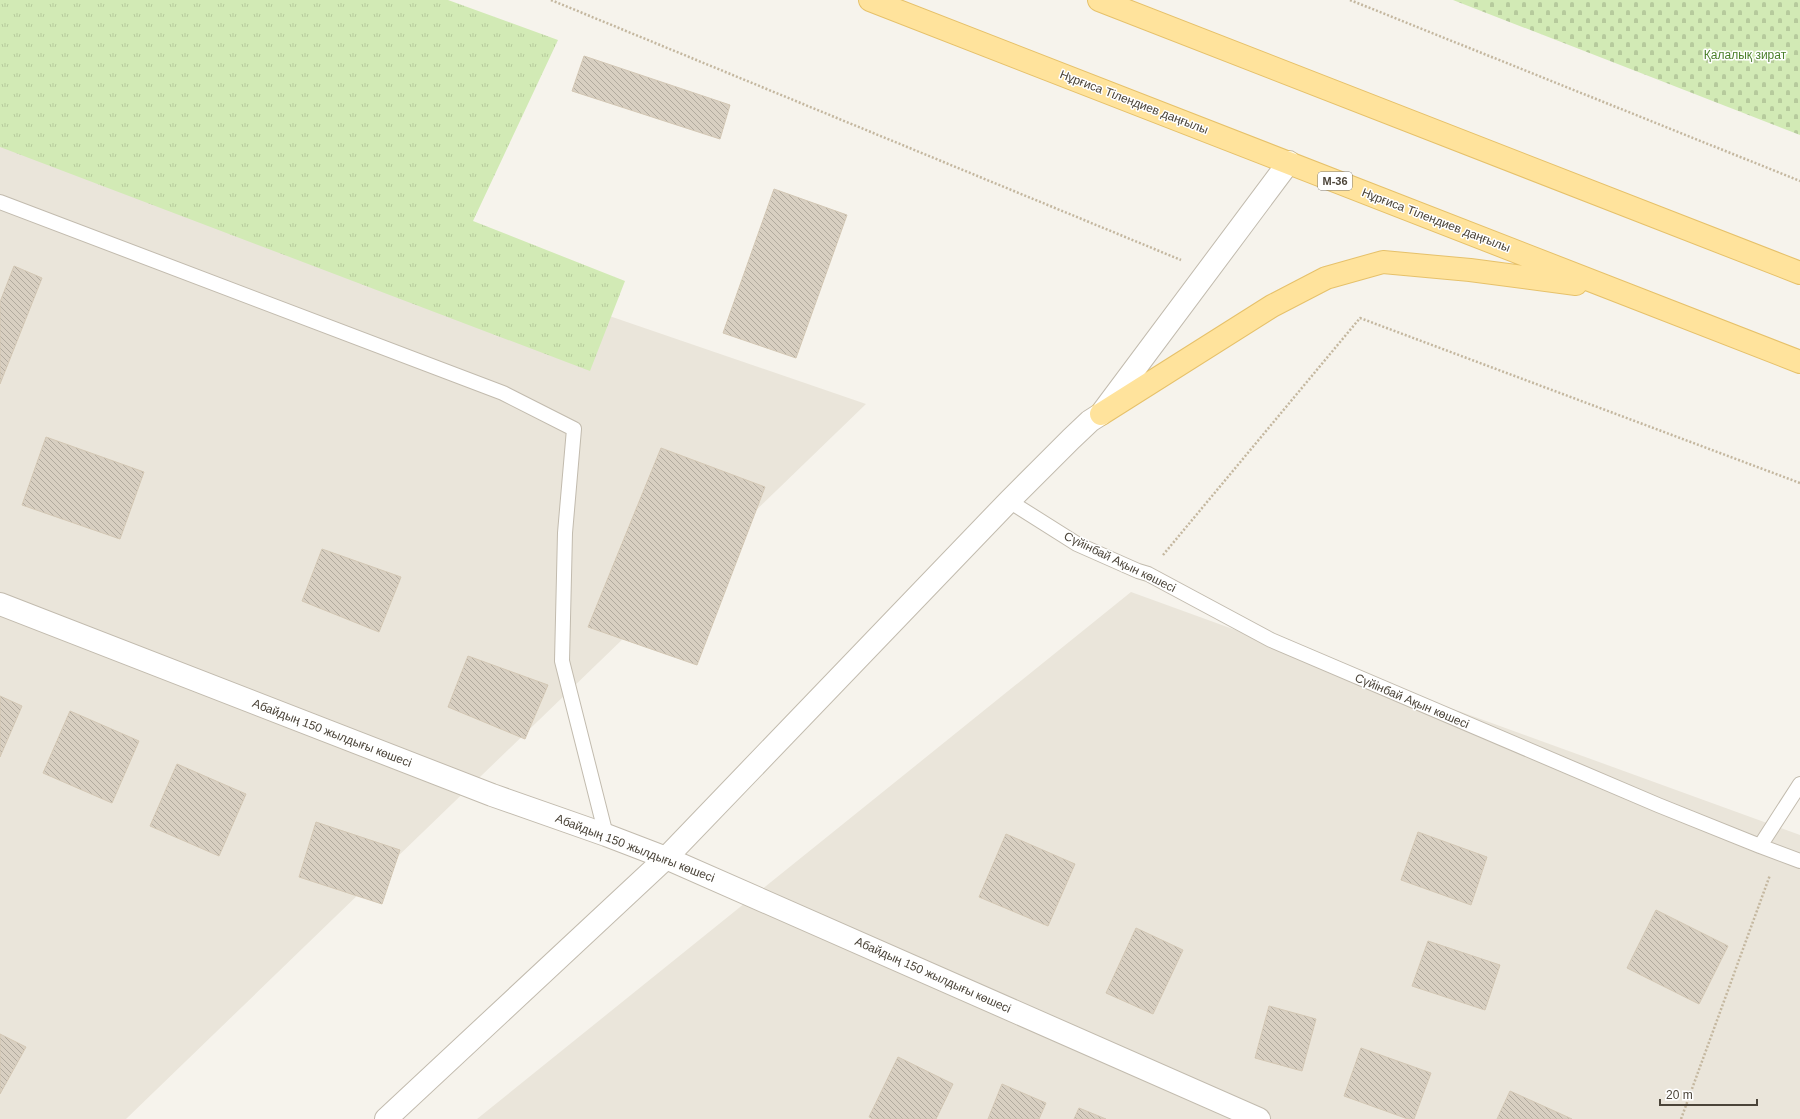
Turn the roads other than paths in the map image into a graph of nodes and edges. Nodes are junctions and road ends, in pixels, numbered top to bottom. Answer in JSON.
{"nodes":[{"id":1,"x":870,"y":0,"type":"edge"},
{"id":2,"x":1099,"y":0,"type":"edge"},
{"id":3,"x":1289,"y":162,"type":"junction"},
{"id":4,"x":0,"y":202,"type":"edge"},
{"id":5,"x":1800,"y":273,"type":"edge"},
{"id":6,"x":1608,"y":288,"type":"junction"},
{"id":7,"x":1800,"y":362,"type":"edge"},
{"id":8,"x":1101,"y":414,"type":"junction"},
{"id":9,"x":1009,"y":501,"type":"junction"},
{"id":10,"x":0,"y":604,"type":"edge"},
{"id":11,"x":1800,"y":784,"type":"edge"},
{"id":12,"x":606,"y":835,"type":"junction"},
{"id":13,"x":1760,"y":846,"type":"junction"},
{"id":14,"x":666,"y":858,"type":"junction"},
{"id":15,"x":1800,"y":861,"type":"edge"},
{"id":16,"x":386,"y":1119,"type":"edge"},
{"id":17,"x":1259,"y":1119,"type":"edge"}],
"edges":[{"from":1,"to":3,"type":"main road","name":"Нұрғиса Тілендиев даңғылы","number":"M-36"},
{"from":2,"to":5,"type":"main road"},
{"from":3,"to":6,"type":"main road","name":"Нұрғиса Тілендиев даңғылы","number":"M-36"},
{"from":3,"to":8,"type":"street"},
{"from":4,"to":12,"type":"lane"},
{"from":6,"to":7,"type":"main road","name":"Нұрғиса Тілендиев даңғылы","number":"M-36"},
{"from":6,"to":8,"type":"main road"},
{"from":8,"to":9,"type":"street"},
{"from":9,"to":13,"type":"lane","name":"Сүйінбай Ақын көшесі"},
{"from":9,"to":14,"type":"street"},
{"from":10,"to":12,"type":"street","name":"Абайдың 150 жылдығы көшесі"},
{"from":11,"to":13,"type":"lane"},
{"from":12,"to":14,"type":"street","name":"Абайдың 150 жылдығы көшесі"},
{"from":13,"to":15,"type":"lane","name":"Сүйінбай Ақын көшесі"},
{"from":14,"to":16,"type":"street"},
{"from":14,"to":17,"type":"street","name":"Абайдың 150 жылдығы көшесі"}]}
